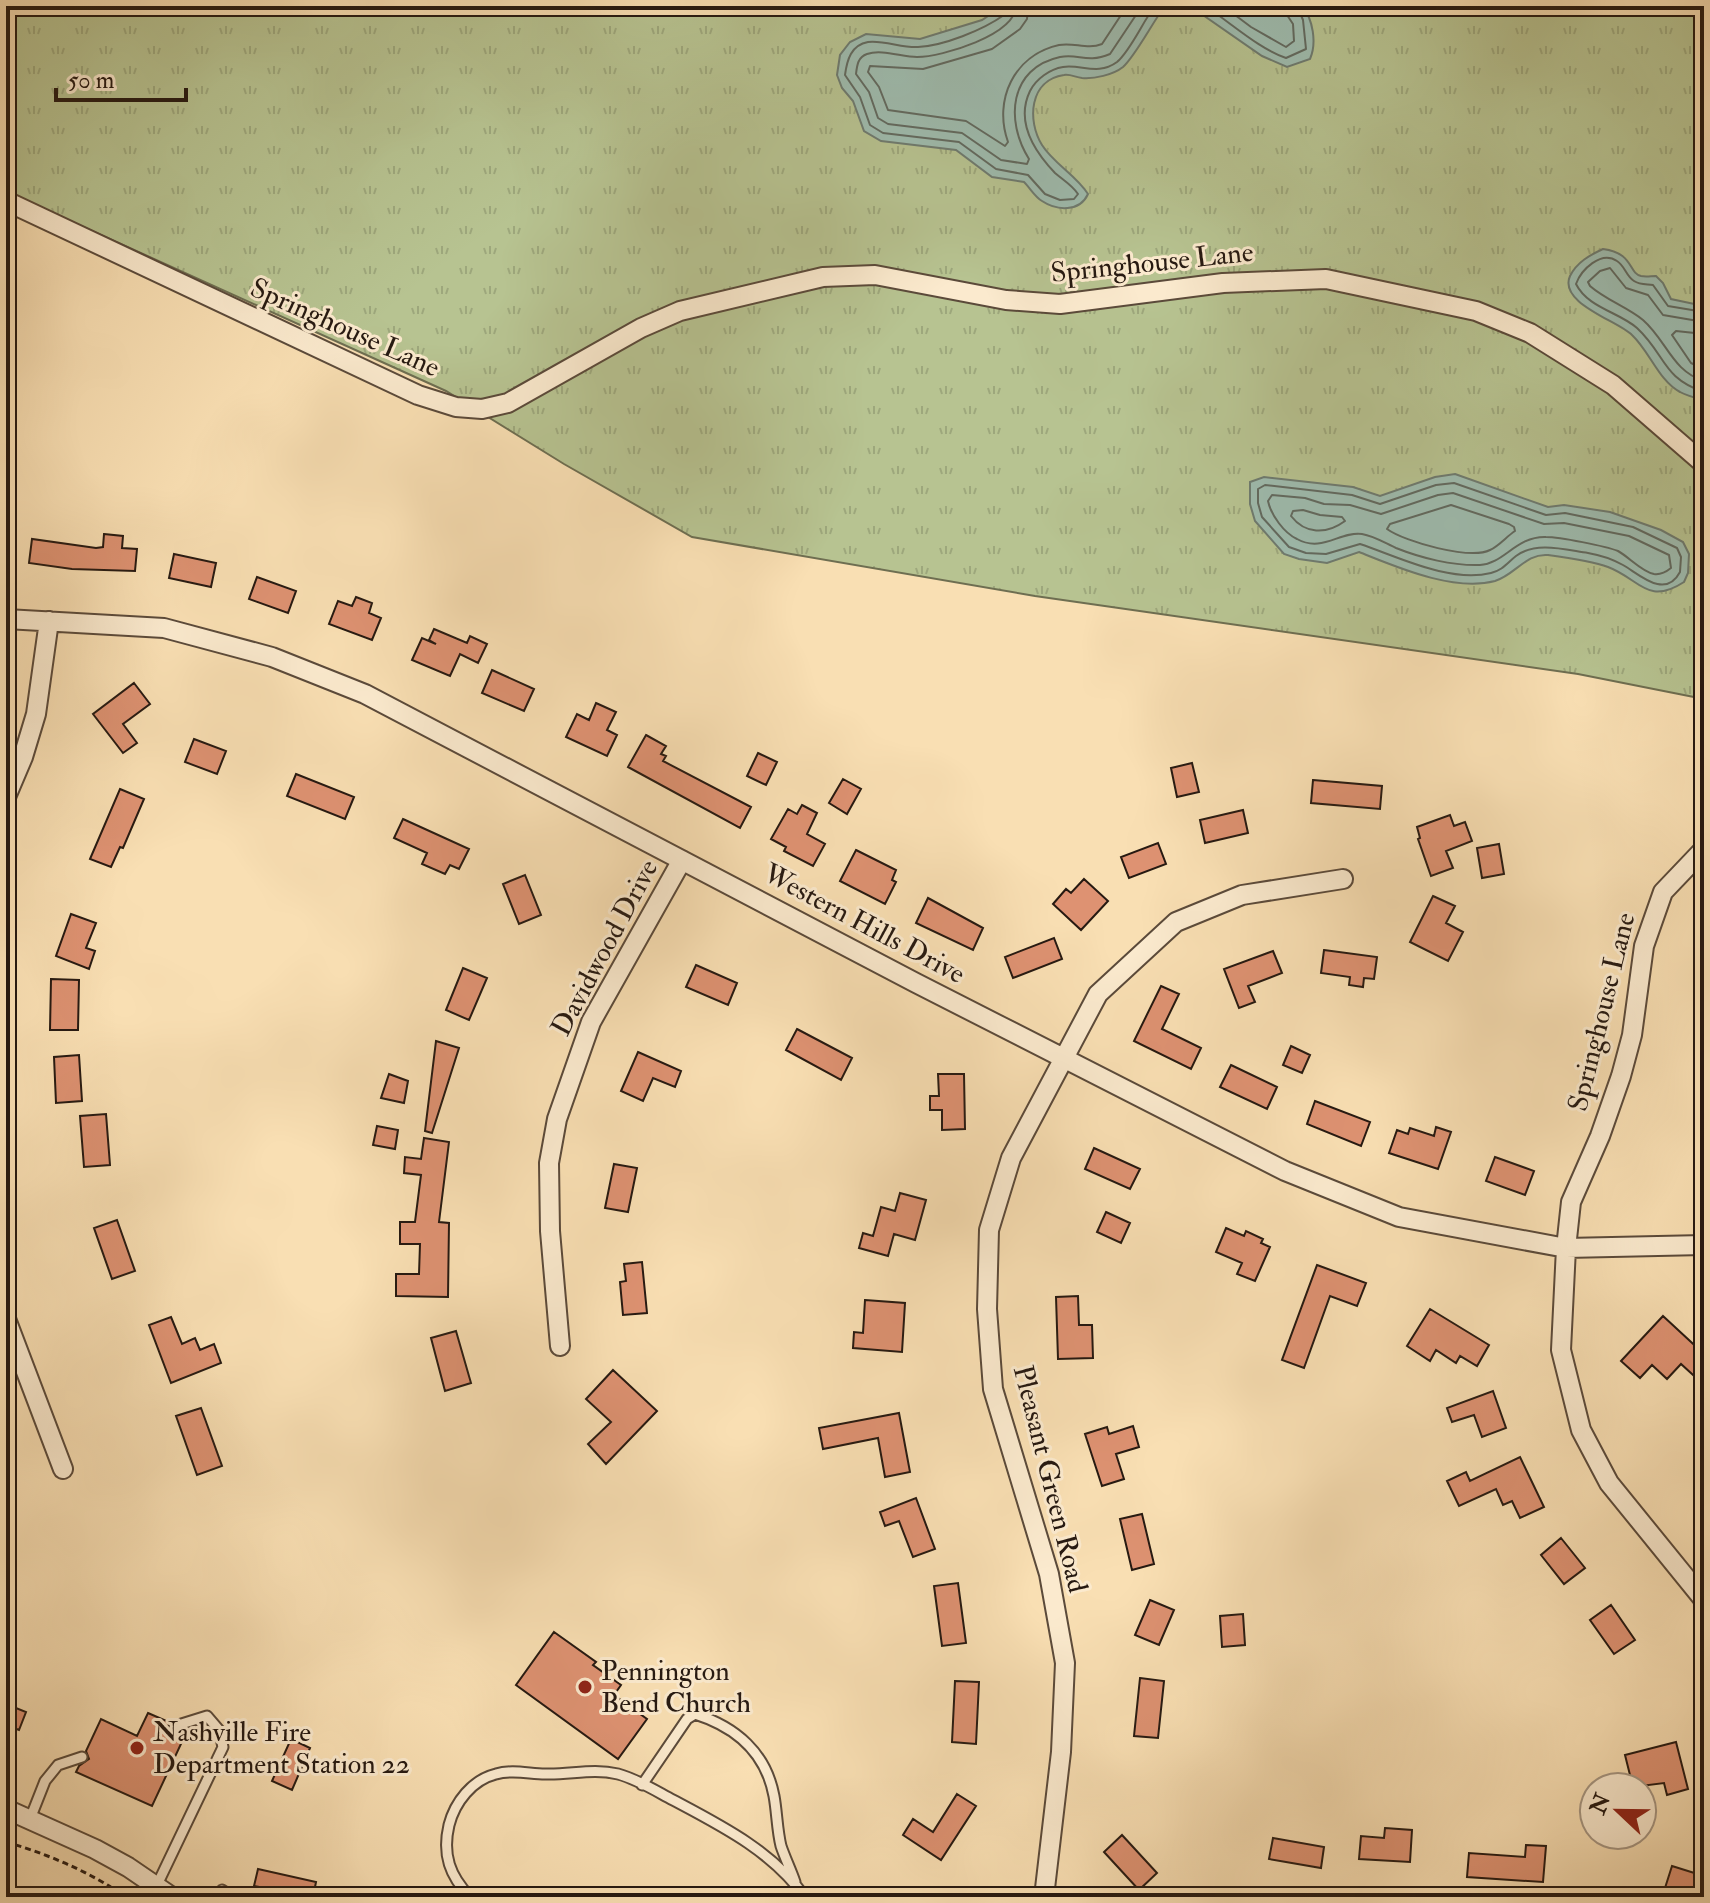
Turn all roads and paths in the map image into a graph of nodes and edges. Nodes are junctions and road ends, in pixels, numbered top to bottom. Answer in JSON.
{"nodes":[{"id":1,"x":6,"y":201,"type":"edge"},
{"id":2,"x":1704,"y":464,"type":"edge"},
{"id":3,"x":6,"y":619,"type":"edge"},
{"id":4,"x":49,"y":621,"type":"junction"},
{"id":5,"x":6,"y":797,"type":"edge"},
{"id":6,"x":1704,"y":849,"type":"edge"},
{"id":7,"x":682,"y":860,"type":"junction"},
{"id":8,"x":1343,"y":879,"type":"dead end"},
{"id":9,"x":1065,"y":1058,"type":"junction"},
{"id":10,"x":1704,"y":1245,"type":"edge"},
{"id":11,"x":1566,"y":1248,"type":"junction"},
{"id":12,"x":6,"y":1319,"type":"edge"},
{"id":13,"x":560,"y":1346,"type":"dead end"},
{"id":14,"x":63,"y":1469,"type":"dead end"},
{"id":15,"x":1704,"y":1600,"type":"edge"},
{"id":16,"x":175,"y":1726,"type":"dead end"},
{"id":17,"x":82,"y":1757,"type":"dead end"},
{"id":18,"x":642,"y":1785,"type":"junction"},
{"id":19,"x":6,"y":1809,"type":"edge"},
{"id":20,"x":30,"y":1819,"type":"junction"},
{"id":21,"x":6,"y":1842,"type":"edge"},
{"id":22,"x":796,"y":1885,"type":"junction"},
{"id":23,"x":222,"y":1890,"type":"dead end"},
{"id":24,"x":164,"y":1891,"type":"edge"},
{"id":25,"x":126,"y":1897,"type":"edge"},
{"id":26,"x":233,"y":1897,"type":"edge"},
{"id":27,"x":470,"y":1897,"type":"edge"},
{"id":28,"x":805,"y":1897,"type":"edge"},
{"id":29,"x":1044,"y":1897,"type":"edge"}],
"edges":[{"from":1,"to":2,"type":"street","name":"Springhouse Lane"},
{"from":3,"to":4,"type":"street","name":"Western Hills Drive"},
{"from":4,"to":5,"type":"street"},
{"from":4,"to":7,"type":"street","name":"Western Hills Drive"},
{"from":6,"to":11,"type":"street","name":"Springhouse Lane"},
{"from":7,"to":9,"type":"street","name":"Western Hills Drive"},
{"from":7,"to":13,"type":"street","name":"Davidwood Drive"},
{"from":8,"to":9,"type":"street","name":"Pleasant Green Road"},
{"from":9,"to":11,"type":"street","name":"Western Hills Drive"},
{"from":9,"to":29,"type":"street","name":"Pleasant Green Road"},
{"from":10,"to":11,"type":"street","name":"Western Hills Drive"},
{"from":11,"to":15,"type":"street","name":"Springhouse Lane"},
{"from":12,"to":14,"type":"street"},
{"from":16,"to":24,"type":"lane"},
{"from":17,"to":20,"type":"lane"},
{"from":18,"to":22,"type":"lane"},
{"from":18,"to":22,"type":"lane"},
{"from":18,"to":27,"type":"lane"},
{"from":19,"to":20,"type":"street"},
{"from":20,"to":24,"type":"street"},
{"from":21,"to":25,"type":"path"},
{"from":22,"to":28,"type":"lane"},
{"from":23,"to":26,"type":"lane"}]}
